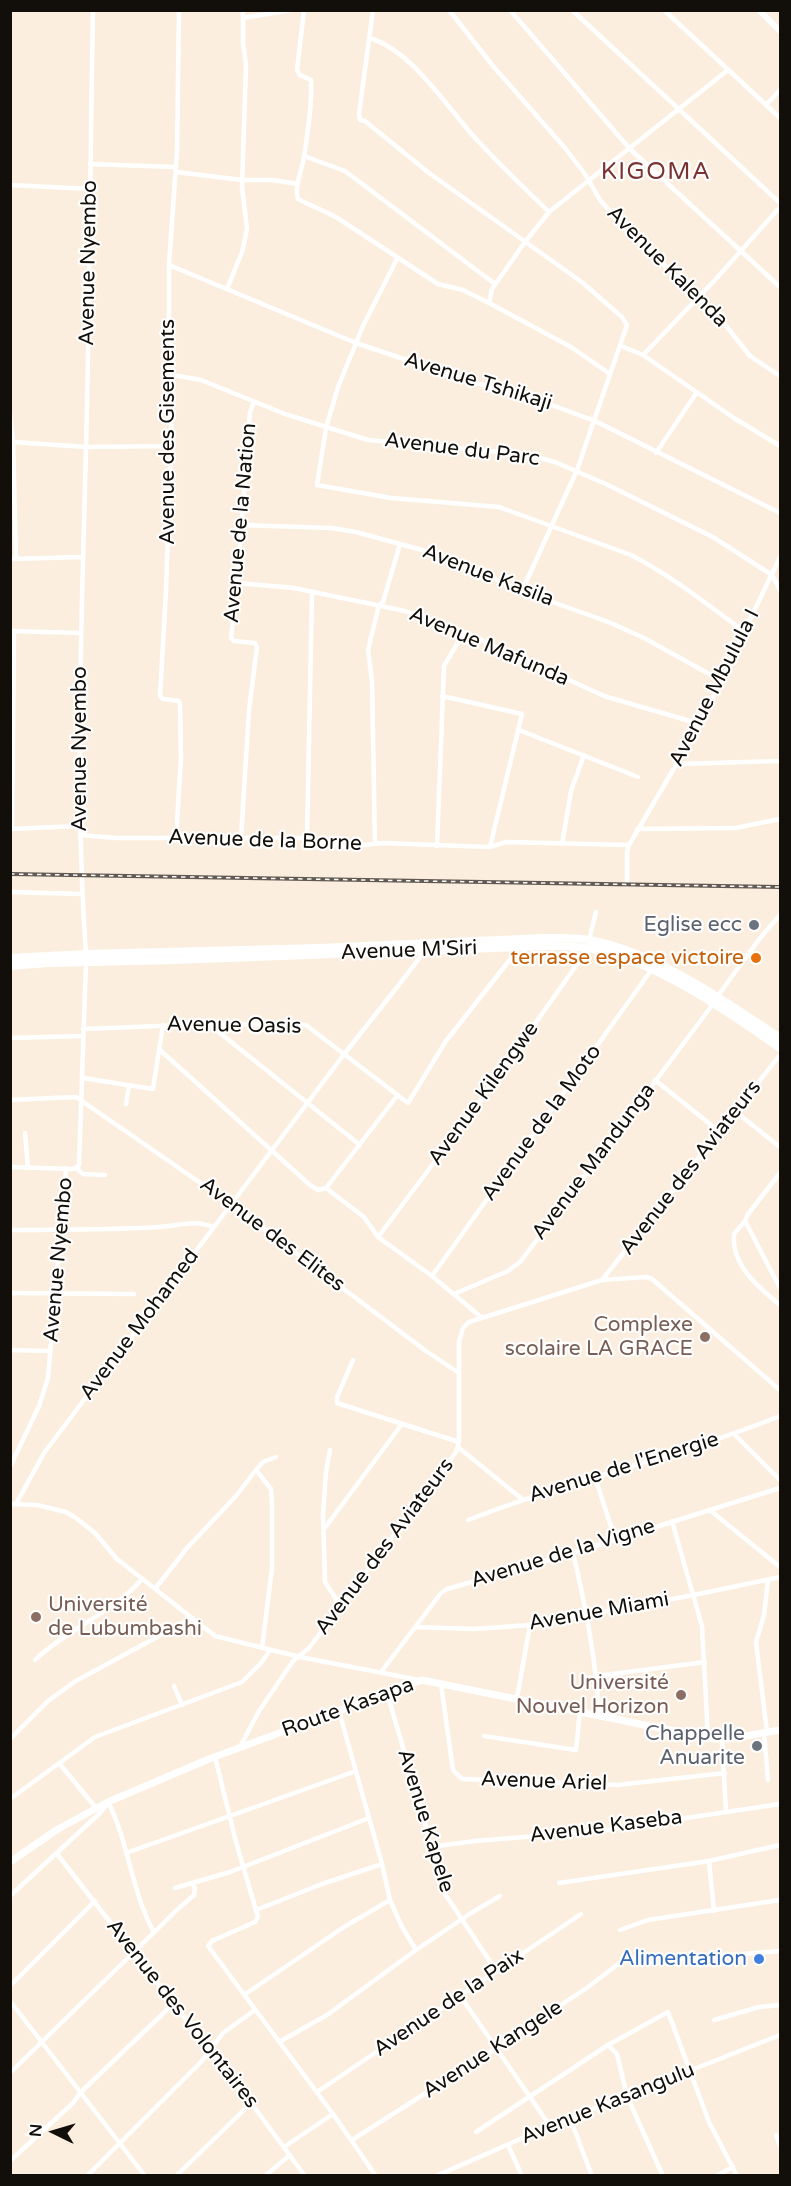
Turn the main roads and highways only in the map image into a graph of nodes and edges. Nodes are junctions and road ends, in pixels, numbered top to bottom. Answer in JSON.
{"nodes":[{"id":1,"x":544,"y":942,"type":"junction"},
{"id":2,"x":588,"y":944,"type":"junction"},
{"id":3,"x":10,"y":958,"type":"edge"},
{"id":4,"x":86,"y":958,"type":"junction"},
{"id":5,"x":10,"y":966,"type":"edge"},
{"id":6,"x":715,"y":1001,"type":"junction"},
{"id":7,"x":780,"y":1038,"type":"edge"},
{"id":8,"x":780,"y":1048,"type":"edge"},
{"id":9,"x":780,"y":1730,"type":"edge"},
{"id":10,"x":10,"y":1862,"type":"edge"}],
"edges":[{"from":1,"to":2,"type":"highway","name":"Avenue M'Siri"},
{"from":1,"to":4,"type":"highway","name":"Avenue M'Siri"},
{"from":1,"to":4,"type":"highway","name":"Avenue M'Siri"},
{"from":2,"to":6,"type":"highway","name":"Avenue M'Siri"},
{"from":2,"to":6,"type":"highway","name":"Avenue M'Siri"},
{"from":3,"to":4,"type":"highway","name":"Avenue M'Siri"},
{"from":4,"to":5,"type":"highway","name":"Avenue M'Siri"},
{"from":6,"to":7,"type":"highway","name":"Avenue M'Siri"},
{"from":6,"to":8,"type":"highway","name":"Avenue M'Siri"},
{"from":9,"to":10,"type":"main road","name":"Route Kasapa"}]}
